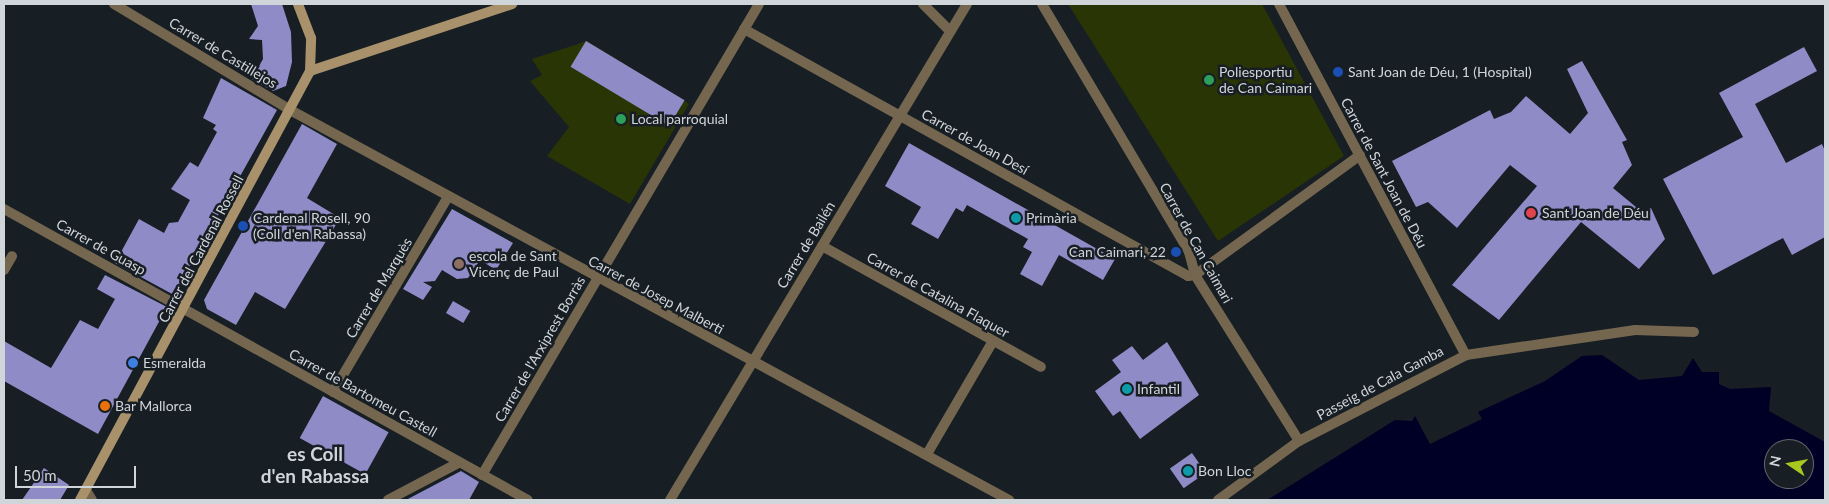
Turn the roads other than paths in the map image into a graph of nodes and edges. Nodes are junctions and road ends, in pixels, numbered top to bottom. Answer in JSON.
{"nodes":[{"id":1,"x":114,"y":4,"type":"edge"},
{"id":2,"x":298,"y":4,"type":"edge"},
{"id":3,"x":512,"y":4,"type":"edge"},
{"id":4,"x":758,"y":4,"type":"edge"},
{"id":5,"x":923,"y":4,"type":"edge"},
{"id":6,"x":967,"y":4,"type":"edge"},
{"id":7,"x":1042,"y":4,"type":"edge"},
{"id":8,"x":1279,"y":4,"type":"edge"},
{"id":9,"x":744,"y":29,"type":"junction"},
{"id":10,"x":950,"y":31,"type":"junction"},
{"id":11,"x":310,"y":71,"type":"junction"},
{"id":12,"x":292,"y":111,"type":"junction"},
{"id":13,"x":900,"y":116,"type":"junction"},
{"id":14,"x":1360,"y":155,"type":"junction"},
{"id":15,"x":448,"y":197,"type":"junction"},
{"id":16,"x":4,"y":208,"type":"edge"},
{"id":17,"x":822,"y":246,"type":"junction"},
{"id":18,"x":12,"y":256,"type":"dead end"},
{"id":19,"x":4,"y":270,"type":"edge"},
{"id":20,"x":1195,"y":275,"type":"junction"},
{"id":21,"x":597,"y":279,"type":"junction"},
{"id":22,"x":184,"y":310,"type":"junction"},
{"id":23,"x":1694,"y":332,"type":"dead end"},
{"id":24,"x":993,"y":341,"type":"junction"},
{"id":25,"x":1466,"y":355,"type":"junction"},
{"id":26,"x":752,"y":362,"type":"junction"},
{"id":27,"x":1041,"y":367,"type":"dead end"},
{"id":28,"x":333,"y":392,"type":"junction"},
{"id":29,"x":1299,"y":441,"type":"junction"},
{"id":30,"x":927,"y":454,"type":"junction"},
{"id":31,"x":460,"y":462,"type":"junction"},
{"id":32,"x":482,"y":475,"type":"junction"},
{"id":33,"x":87,"y":498,"type":"edge"},
{"id":34,"x":388,"y":500,"type":"edge"},
{"id":35,"x":528,"y":500,"type":"edge"},
{"id":36,"x":670,"y":500,"type":"edge"},
{"id":37,"x":1009,"y":500,"type":"edge"},
{"id":38,"x":1218,"y":500,"type":"edge"}],
"edges":[{"from":1,"to":12,"type":"street","name":"Carrer de Castillejos"},
{"from":2,"to":11,"type":"street","name":"Carrer del Cardenal Rossell"},
{"from":3,"to":11,"type":"street"},
{"from":4,"to":9,"type":"street","name":"Carrer de l'Arxiprest Borràs"},
{"from":5,"to":10,"type":"street"},
{"from":6,"to":10,"type":"street","name":"Carrer de Bailén"},
{"from":7,"to":20,"type":"street","name":"Carrer de Can Caimari"},
{"from":8,"to":14,"type":"street","name":"Carrer de Sant Joan de Déu"},
{"from":9,"to":13,"type":"street","name":"Carrer de Joan Desí"},
{"from":9,"to":21,"type":"street","name":"Carrer de l'Arxiprest Borràs"},
{"from":10,"to":13,"type":"street","name":"Carrer de Bailén"},
{"from":11,"to":12,"type":"street","name":"Carrer del Cardenal Rossell"},
{"from":12,"to":15,"type":"street","name":"Carrer de Josep Malberti"},
{"from":12,"to":22,"type":"street","name":"Carrer del Cardenal Rossell"},
{"from":13,"to":17,"type":"street","name":"Carrer de Bailén"},
{"from":13,"to":20,"type":"street","name":"Carrer de Joan Desí"},
{"from":14,"to":20,"type":"street"},
{"from":14,"to":25,"type":"street","name":"Carrer de Sant Joan de Déu"},
{"from":15,"to":21,"type":"street","name":"Carrer de Josep Malberti"},
{"from":15,"to":28,"type":"street","name":"Carrer de Marquès"},
{"from":16,"to":22,"type":"street","name":"Carrer de Guasp"},
{"from":17,"to":24,"type":"street","name":"Carrer de Catalina Flaquer"},
{"from":17,"to":26,"type":"street","name":"Carrer de Bailén"},
{"from":18,"to":19,"type":"street"},
{"from":20,"to":29,"type":"street","name":"Carrer de Can Caimari"},
{"from":21,"to":26,"type":"street","name":"Carrer de Josep Malberti"},
{"from":21,"to":32,"type":"street","name":"Carrer de l'Arxiprest Borràs"},
{"from":22,"to":28,"type":"street","name":"Carrer de Bartomeu Castell"},
{"from":22,"to":33,"type":"street","name":"Carrer del Cardenal Rossell"},
{"from":23,"to":25,"type":"street","name":"Passeig de Cala Gamba"},
{"from":24,"to":27,"type":"street","name":"Carrer de Catalina Flaquer"},
{"from":24,"to":30,"type":"street"},
{"from":25,"to":29,"type":"street","name":"Passeig de Cala Gamba"},
{"from":26,"to":30,"type":"street","name":"Carrer de Josep Malberti"},
{"from":26,"to":36,"type":"street","name":"Carrer de Bailén"},
{"from":28,"to":31,"type":"street","name":"Carrer de Bartomeu Castell"},
{"from":29,"to":38,"type":"street","name":"Passeig de Cala Gamba"},
{"from":30,"to":37,"type":"street","name":"Carrer de Josep Malberti"},
{"from":31,"to":32,"type":"street","name":"Carrer de Bartomeu Castell"},
{"from":31,"to":34,"type":"street"},
{"from":32,"to":35,"type":"street","name":"Carrer de Bartomeu Castell"}]}
